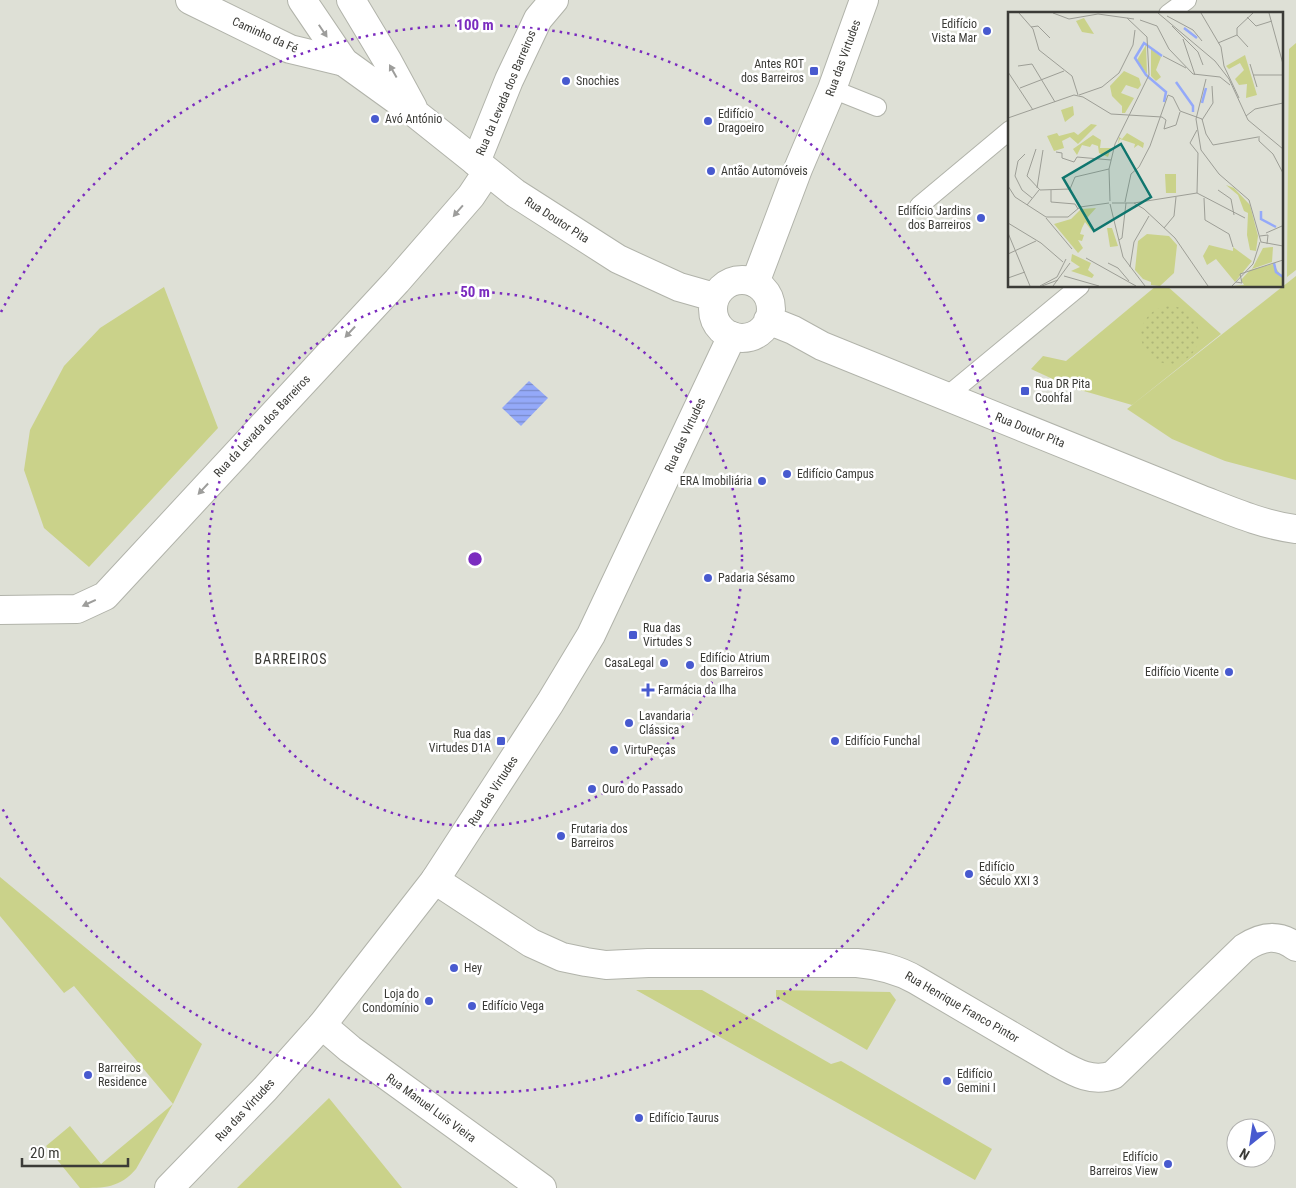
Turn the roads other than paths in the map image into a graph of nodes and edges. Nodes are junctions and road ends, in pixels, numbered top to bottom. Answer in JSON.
{"nodes":[{"id":1,"x":190,"y":0,"type":"edge"},
{"id":2,"x":302,"y":0,"type":"edge"},
{"id":3,"x":351,"y":0,"type":"edge"},
{"id":4,"x":554,"y":0,"type":"edge"},
{"id":5,"x":864,"y":0,"type":"edge"},
{"id":6,"x":1187,"y":0,"type":"edge"},
{"id":7,"x":1171,"y":12,"type":"edge"},
{"id":8,"x":344,"y":62,"type":"junction"},
{"id":9,"x":832,"y":89,"type":"junction"},
{"id":10,"x":877,"y":107,"type":"dead end"},
{"id":11,"x":416,"y":114,"type":"junction"},
{"id":12,"x":1008,"y":132,"type":"edge"},
{"id":13,"x":482,"y":167,"type":"junction"},
{"id":14,"x":919,"y":206,"type":"dead end"},
{"id":15,"x":755,"y":283,"type":"junction"},
{"id":16,"x":1078,"y":288,"type":"edge"},
{"id":17,"x":714,"y":297,"type":"junction"},
{"id":18,"x":768,"y":320,"type":"junction"},
{"id":19,"x":732,"y":336,"type":"junction"},
{"id":20,"x":947,"y":396,"type":"junction"},
{"id":21,"x":1296,"y":529,"type":"edge"},
{"id":22,"x":0,"y":610,"type":"edge"},
{"id":23,"x":435,"y":880,"type":"junction"},
{"id":24,"x":1296,"y":947,"type":"edge"},
{"id":25,"x":322,"y":1025,"type":"junction"},
{"id":26,"x":169,"y":1188,"type":"edge"},
{"id":27,"x":542,"y":1188,"type":"edge"}],
"edges":[{"from":1,"to":8,"type":"street","name":"Caminho da Fé"},
{"from":2,"to":8,"type":"street","name":"Rua Doutor Pita","one_way":true},
{"from":11,"to":3,"type":"street","name":"Rua Doutor Pita","one_way":true},
{"from":4,"to":13,"type":"street","name":"Rua da Levada dos Barreiros"},
{"from":5,"to":9,"type":"street","name":"Rua das Virtudes"},
{"from":6,"to":7,"type":"lane"},
{"from":8,"to":11,"type":"street","name":"Rua Doutor Pita"},
{"from":9,"to":10,"type":"lane"},
{"from":9,"to":15,"type":"street","name":"Rua das Virtudes"},
{"from":11,"to":13,"type":"street","name":"Rua Doutor Pita"},
{"from":12,"to":14,"type":"lane"},
{"from":13,"to":17,"type":"street","name":"Rua Doutor Pita"},
{"from":13,"to":22,"type":"street","name":"Rua da Levada dos Barreiros","one_way":true},
{"from":15,"to":17,"type":"street"},
{"from":15,"to":18,"type":"street"},
{"from":16,"to":20,"type":"lane"},
{"from":17,"to":19,"type":"street"},
{"from":18,"to":19,"type":"street"},
{"from":18,"to":20,"type":"street","name":"Rua Doutor Pita"},
{"from":19,"to":23,"type":"street","name":"Rua das Virtudes"},
{"from":20,"to":21,"type":"street","name":"Rua Doutor Pita"},
{"from":23,"to":24,"type":"street","name":"Rua Henrique Franco Pintor"},
{"from":23,"to":25,"type":"street","name":"Rua das Virtudes"},
{"from":25,"to":26,"type":"street","name":"Rua das Virtudes"},
{"from":25,"to":27,"type":"street","name":"Rua Manuel Luís Vieira"}]}
